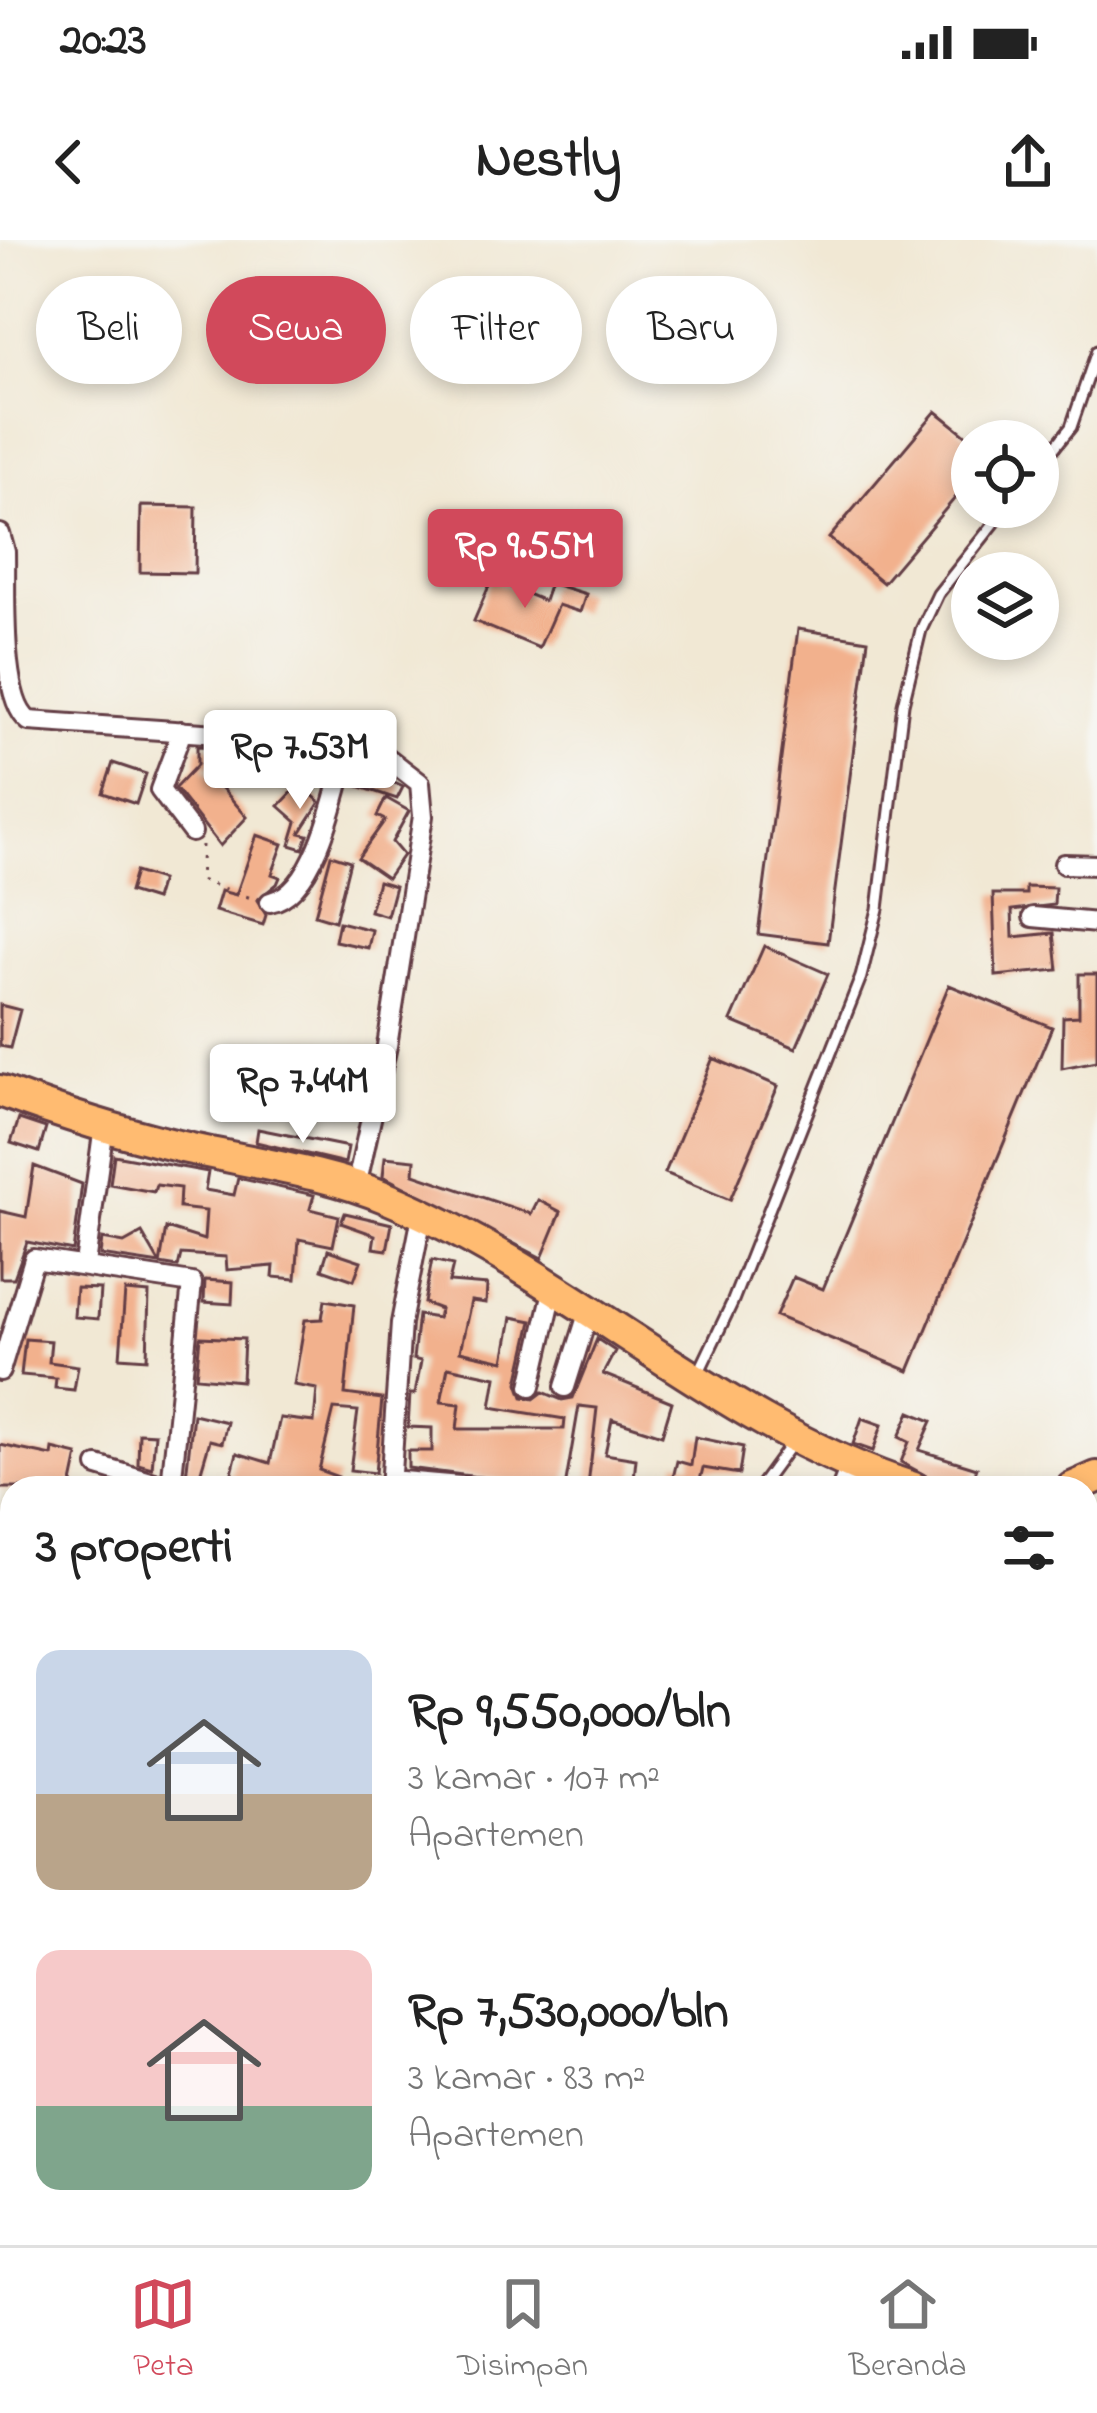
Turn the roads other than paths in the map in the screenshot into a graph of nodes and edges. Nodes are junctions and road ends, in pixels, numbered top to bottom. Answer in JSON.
{"nodes":[{"id":1,"x":1097,"y":351,"type":"edge"},
{"id":2,"x":1059,"y":442,"type":"edge"},
{"id":3,"x":990,"y":528,"type":"edge"},
{"id":4,"x":0,"y":535,"type":"edge"},
{"id":5,"x":182,"y":730,"type":"junction"},
{"id":6,"x":349,"y":743,"type":"junction"},
{"id":7,"x":192,"y":832,"type":"road end"},
{"id":8,"x":1064,"y":864,"type":"dead end"},
{"id":9,"x":1097,"y":865,"type":"edge"},
{"id":10,"x":270,"y":902,"type":"road end"},
{"id":11,"x":1033,"y":917,"type":"dead end"},
{"id":12,"x":1097,"y":923,"type":"edge"},
{"id":13,"x":0,"y":1091,"type":"edge"},
{"id":14,"x":104,"y":1126,"type":"junction"},
{"id":15,"x":356,"y":1187,"type":"junction"},
{"id":16,"x":422,"y":1216,"type":"junction"},
{"id":17,"x":85,"y":1264,"type":"junction"},
{"id":18,"x":553,"y":1291,"type":"junction"},
{"id":19,"x":588,"y":1314,"type":"junction"},
{"id":20,"x":0,"y":1370,"type":"edge"},
{"id":21,"x":694,"y":1382,"type":"junction"},
{"id":22,"x":531,"y":1386,"type":"dead end"},
{"id":23,"x":565,"y":1388,"type":"dead end"},
{"id":24,"x":794,"y":1441,"type":"junction"},
{"id":25,"x":98,"y":1466,"type":"dead end"},
{"id":26,"x":121,"y":1476,"type":"edge"},
{"id":27,"x":172,"y":1476,"type":"edge"},
{"id":28,"x":391,"y":1476,"type":"edge"},
{"id":29,"x":768,"y":1476,"type":"edge"},
{"id":30,"x":843,"y":1476,"type":"edge"}],
"edges":[{"from":1,"to":2,"type":"lane"},
{"from":3,"to":21,"type":"lane"},
{"from":4,"to":5,"type":"street"},
{"from":5,"to":6,"type":"street"},
{"from":5,"to":7,"type":"street"},
{"from":6,"to":10,"type":"street"},
{"from":6,"to":15,"type":"street"},
{"from":8,"to":9,"type":"street"},
{"from":11,"to":12,"type":"street"},
{"from":13,"to":14,"type":"main road"},
{"from":14,"to":15,"type":"main road"},
{"from":14,"to":17,"type":"street"},
{"from":15,"to":16,"type":"main road"},
{"from":16,"to":18,"type":"main road"},
{"from":16,"to":28,"type":"street"},
{"from":17,"to":20,"type":"street"},
{"from":17,"to":27,"type":"street"},
{"from":18,"to":19,"type":"main road"},
{"from":18,"to":22,"type":"street"},
{"from":19,"to":21,"type":"main road"},
{"from":19,"to":23,"type":"street"},
{"from":21,"to":24,"type":"main road"},
{"from":24,"to":29,"type":"lane"},
{"from":24,"to":30,"type":"main road"},
{"from":25,"to":26,"type":"street"}]}
